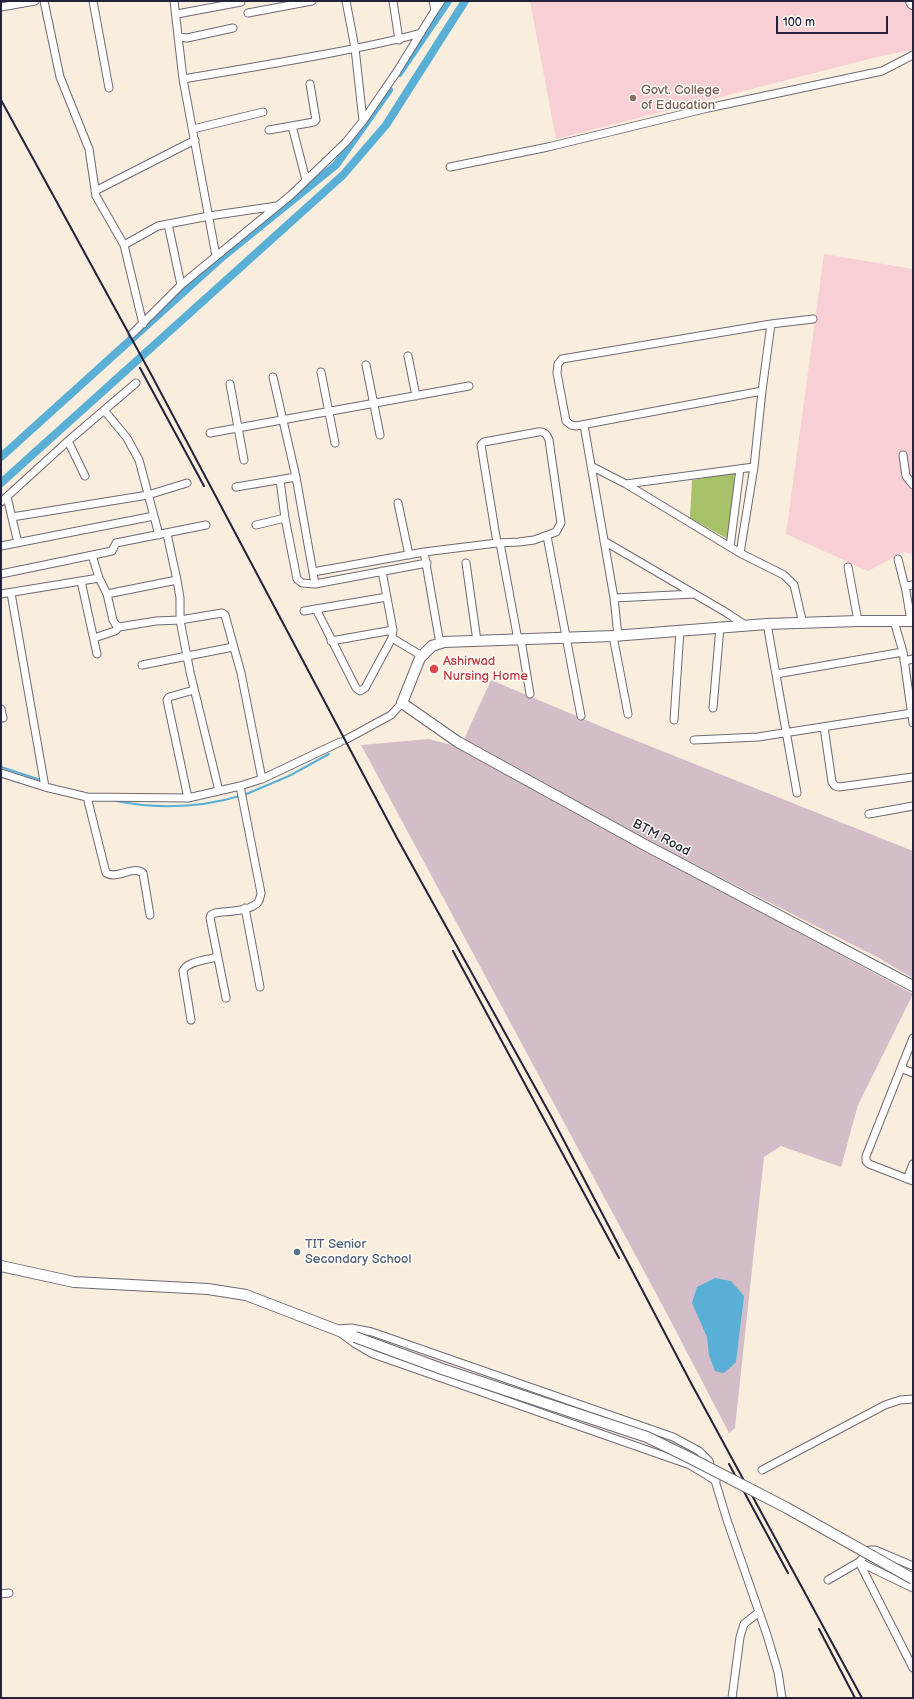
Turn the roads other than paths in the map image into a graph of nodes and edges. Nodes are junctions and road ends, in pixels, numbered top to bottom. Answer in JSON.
{"nodes":[{"id":1,"x":35,"y":1,"type":"edge"},
{"id":2,"x":44,"y":1,"type":"edge"},
{"id":3,"x":93,"y":1,"type":"edge"},
{"id":4,"x":174,"y":1,"type":"edge"},
{"id":5,"x":312,"y":1,"type":"edge"},
{"id":6,"x":346,"y":1,"type":"edge"},
{"id":7,"x":393,"y":1,"type":"edge"},
{"id":8,"x":433,"y":1,"type":"edge"},
{"id":9,"x":441,"y":1,"type":"edge"},
{"id":10,"x":241,"y":2,"type":"edge"},
{"id":11,"x":1,"y":7,"type":"edge"},
{"id":12,"x":435,"y":10,"type":"junction"},
{"id":13,"x":248,"y":13,"type":"dead end"},
{"id":14,"x":177,"y":14,"type":"junction"},
{"id":15,"x":233,"y":28,"type":"dead end"},
{"id":16,"x":422,"y":33,"type":"junction"},
{"id":17,"x":179,"y":38,"type":"junction"},
{"id":18,"x":399,"y":40,"type":"junction"},
{"id":19,"x":355,"y":48,"type":"junction"},
{"id":20,"x":913,"y":55,"type":"edge"},
{"id":21,"x":183,"y":79,"type":"junction"},
{"id":22,"x":310,"y":84,"type":"dead end"},
{"id":23,"x":109,"y":88,"type":"dead end"},
{"id":24,"x":263,"y":112,"type":"dead end"},
{"id":25,"x":363,"y":122,"type":"junction"},
{"id":26,"x":292,"y":126,"type":"junction"},
{"id":27,"x":193,"y":129,"type":"junction"},
{"id":28,"x":269,"y":130,"type":"dead end"},
{"id":29,"x":195,"y":140,"type":"junction"},
{"id":30,"x":450,"y":167,"type":"dead end"},
{"id":31,"x":306,"y":180,"type":"junction"},
{"id":32,"x":95,"y":191,"type":"junction"},
{"id":33,"x":278,"y":206,"type":"junction"},
{"id":34,"x":209,"y":216,"type":"junction"},
{"id":35,"x":168,"y":224,"type":"junction"},
{"id":36,"x":124,"y":245,"type":"junction"},
{"id":37,"x":216,"y":256,"type":"junction"},
{"id":38,"x":181,"y":285,"type":"junction"},
{"id":39,"x":813,"y":319,"type":"dead end"},
{"id":40,"x":143,"y":324,"type":"junction"},
{"id":41,"x":772,"y":324,"type":"junction"},
{"id":42,"x":132,"y":334,"type":"dead end"},
{"id":43,"x":408,"y":356,"type":"dead end"},
{"id":44,"x":366,"y":365,"type":"dead end"},
{"id":45,"x":321,"y":372,"type":"dead end"},
{"id":46,"x":273,"y":377,"type":"dead end"},
{"id":47,"x":136,"y":383,"type":"dead end"},
{"id":48,"x":230,"y":384,"type":"dead end"},
{"id":49,"x":469,"y":386,"type":"dead end"},
{"id":50,"x":762,"y":391,"type":"junction"},
{"id":51,"x":416,"y":396,"type":"junction"},
{"id":52,"x":374,"y":404,"type":"junction"},
{"id":53,"x":104,"y":410,"type":"junction"},
{"id":54,"x":329,"y":412,"type":"junction"},
{"id":55,"x":281,"y":420,"type":"junction"},
{"id":56,"x":584,"y":425,"type":"junction"},
{"id":57,"x":238,"y":428,"type":"junction"},
{"id":58,"x":210,"y":433,"type":"dead end"},
{"id":59,"x":380,"y":435,"type":"dead end"},
{"id":60,"x":68,"y":441,"type":"junction"},
{"id":61,"x":335,"y":444,"type":"dead end"},
{"id":62,"x":903,"y":455,"type":"dead end"},
{"id":63,"x":244,"y":460,"type":"dead end"},
{"id":64,"x":591,"y":466,"type":"junction"},
{"id":65,"x":754,"y":467,"type":"junction"},
{"id":66,"x":740,"y":469,"type":"junction"},
{"id":67,"x":85,"y":476,"type":"dead end"},
{"id":68,"x":296,"y":477,"type":"junction"},
{"id":69,"x":280,"y":480,"type":"junction"},
{"id":70,"x":187,"y":483,"type":"dead end"},
{"id":71,"x":626,"y":484,"type":"junction"},
{"id":72,"x":913,"y":485,"type":"edge"},
{"id":73,"x":236,"y":487,"type":"dead end"},
{"id":74,"x":148,"y":495,"type":"junction"},
{"id":75,"x":7,"y":497,"type":"junction"},
{"id":76,"x":1,"y":502,"type":"edge"},
{"id":77,"x":398,"y":503,"type":"dead end"},
{"id":78,"x":154,"y":516,"type":"junction"},
{"id":79,"x":12,"y":517,"type":"junction"},
{"id":80,"x":286,"y":518,"type":"junction"},
{"id":81,"x":206,"y":525,"type":"dead end"},
{"id":82,"x":256,"y":525,"type":"dead end"},
{"id":83,"x":167,"y":534,"type":"junction"},
{"id":84,"x":159,"y":535,"type":"junction"},
{"id":85,"x":547,"y":536,"type":"junction"},
{"id":86,"x":604,"y":541,"type":"junction"},
{"id":87,"x":18,"y":543,"type":"junction"},
{"id":88,"x":499,"y":543,"type":"junction"},
{"id":89,"x":1,"y":546,"type":"edge"},
{"id":90,"x":730,"y":547,"type":"junction"},
{"id":91,"x":424,"y":552,"type":"junction"},
{"id":92,"x":740,"y":553,"type":"junction"},
{"id":93,"x":92,"y":555,"type":"junction"},
{"id":94,"x":409,"y":555,"type":"junction"},
{"id":95,"x":898,"y":559,"type":"dead end"},
{"id":96,"x":426,"y":563,"type":"junction"},
{"id":97,"x":466,"y":563,"type":"dead end"},
{"id":98,"x":848,"y":567,"type":"dead end"},
{"id":99,"x":382,"y":571,"type":"junction"},
{"id":100,"x":313,"y":572,"type":"junction"},
{"id":101,"x":1,"y":574,"type":"edge"},
{"id":102,"x":99,"y":578,"type":"junction"},
{"id":103,"x":177,"y":580,"type":"junction"},
{"id":104,"x":81,"y":581,"type":"junction"},
{"id":105,"x":315,"y":584,"type":"junction"},
{"id":106,"x":913,"y":585,"type":"edge"},
{"id":107,"x":905,"y":586,"type":"junction"},
{"id":108,"x":10,"y":593,"type":"junction"},
{"id":109,"x":1,"y":594,"type":"edge"},
{"id":110,"x":107,"y":594,"type":"junction"},
{"id":111,"x":694,"y":594,"type":"junction"},
{"id":112,"x":387,"y":597,"type":"junction"},
{"id":113,"x":614,"y":598,"type":"junction"},
{"id":114,"x":316,"y":608,"type":"junction"},
{"id":115,"x":304,"y":611,"type":"dead end"},
{"id":116,"x":180,"y":620,"type":"junction"},
{"id":117,"x":858,"y":621,"type":"junction"},
{"id":118,"x":894,"y":621,"type":"junction"},
{"id":119,"x":912,"y":621,"type":"edge"},
{"id":120,"x":767,"y":624,"type":"junction"},
{"id":121,"x":802,"y":624,"type":"junction"},
{"id":122,"x":745,"y":625,"type":"junction"},
{"id":123,"x":120,"y":627,"type":"junction"},
{"id":124,"x":720,"y":627,"type":"junction"},
{"id":125,"x":393,"y":630,"type":"junction"},
{"id":126,"x":680,"y":630,"type":"junction"},
{"id":127,"x":616,"y":636,"type":"junction"},
{"id":128,"x":94,"y":638,"type":"junction"},
{"id":129,"x":392,"y":638,"type":"junction"},
{"id":130,"x":568,"y":638,"type":"junction"},
{"id":131,"x":519,"y":640,"type":"junction"},
{"id":132,"x":332,"y":641,"type":"junction"},
{"id":133,"x":477,"y":641,"type":"junction"},
{"id":134,"x":440,"y":644,"type":"junction"},
{"id":135,"x":234,"y":647,"type":"junction"},
{"id":136,"x":903,"y":652,"type":"junction"},
{"id":137,"x":97,"y":654,"type":"dead end"},
{"id":138,"x":422,"y":656,"type":"junction"},
{"id":139,"x":187,"y":657,"type":"junction"},
{"id":140,"x":913,"y":659,"type":"edge"},
{"id":141,"x":904,"y":661,"type":"junction"},
{"id":142,"x":142,"y":665,"type":"dead end"},
{"id":143,"x":776,"y":674,"type":"junction"},
{"id":144,"x":194,"y":690,"type":"junction"},
{"id":145,"x":530,"y":694,"type":"dead end"},
{"id":146,"x":402,"y":703,"type":"junction"},
{"id":147,"x":714,"y":708,"type":"dead end"},
{"id":148,"x":1,"y":710,"type":"edge"},
{"id":149,"x":628,"y":714,"type":"dead end"},
{"id":150,"x":912,"y":714,"type":"junction"},
{"id":151,"x":581,"y":716,"type":"dead end"},
{"id":152,"x":3,"y":718,"type":"dead end"},
{"id":153,"x":674,"y":720,"type":"dead end"},
{"id":154,"x":913,"y":723,"type":"edge"},
{"id":155,"x":824,"y":727,"type":"junction"},
{"id":156,"x":787,"y":733,"type":"junction"},
{"id":157,"x":694,"y":740,"type":"dead end"},
{"id":158,"x":1,"y":773,"type":"edge"},
{"id":159,"x":913,"y":777,"type":"edge"},
{"id":160,"x":262,"y":779,"type":"junction"},
{"id":161,"x":45,"y":788,"type":"junction"},
{"id":162,"x":219,"y":791,"type":"junction"},
{"id":163,"x":242,"y":792,"type":"junction"},
{"id":164,"x":797,"y":793,"type":"dead end"},
{"id":165,"x":87,"y":797,"type":"junction"},
{"id":166,"x":188,"y":798,"type":"junction"},
{"id":167,"x":913,"y":806,"type":"edge"},
{"id":168,"x":869,"y":814,"type":"dead end"},
{"id":169,"x":245,"y":908,"type":"junction"},
{"id":170,"x":150,"y":915,"type":"dead end"},
{"id":171,"x":217,"y":957,"type":"junction"},
{"id":172,"x":913,"y":986,"type":"edge"},
{"id":173,"x":260,"y":987,"type":"dead end"},
{"id":174,"x":226,"y":998,"type":"dead end"},
{"id":175,"x":191,"y":1020,"type":"dead end"},
{"id":176,"x":913,"y":1038,"type":"edge"},
{"id":177,"x":901,"y":1068,"type":"junction"},
{"id":178,"x":913,"y":1073,"type":"edge"},
{"id":179,"x":913,"y":1164,"type":"edge"},
{"id":180,"x":910,"y":1180,"type":"edge"},
{"id":181,"x":1,"y":1266,"type":"edge"},
{"id":182,"x":336,"y":1329,"type":"junction"},
{"id":183,"x":913,"y":1399,"type":"edge"},
{"id":184,"x":762,"y":1470,"type":"dead end"},
{"id":185,"x":716,"y":1481,"type":"junction"},
{"id":186,"x":859,"y":1562,"type":"junction"},
{"id":187,"x":913,"y":1566,"type":"edge"},
{"id":188,"x":913,"y":1579,"type":"edge"},
{"id":189,"x":828,"y":1580,"type":"dead end"},
{"id":190,"x":913,"y":1588,"type":"edge"},
{"id":191,"x":9,"y":1592,"type":"dead end"},
{"id":192,"x":1,"y":1594,"type":"edge"},
{"id":193,"x":759,"y":1612,"type":"junction"},
{"id":194,"x":913,"y":1668,"type":"edge"},
{"id":195,"x":732,"y":1698,"type":"edge"},
{"id":196,"x":782,"y":1698,"type":"edge"}],
"edges":[{"from":1,"to":11,"type":"street"},
{"from":2,"to":32,"type":"street"},
{"from":3,"to":23,"type":"street"},
{"from":4,"to":14,"type":"street"},
{"from":5,"to":13,"type":"street"},
{"from":6,"to":19,"type":"street"},
{"from":7,"to":18,"type":"street"},
{"from":8,"to":12,"type":"street"},
{"from":9,"to":12,"type":"street"},
{"from":10,"to":14,"type":"street"},
{"from":12,"to":16,"type":"street"},
{"from":14,"to":17,"type":"street"},
{"from":15,"to":17,"type":"street"},
{"from":16,"to":18,"type":"street"},
{"from":16,"to":25,"type":"street"},
{"from":17,"to":21,"type":"street"},
{"from":18,"to":19,"type":"street"},
{"from":19,"to":21,"type":"street"},
{"from":19,"to":25,"type":"street"},
{"from":20,"to":30,"type":"street"},
{"from":21,"to":27,"type":"street"},
{"from":22,"to":26,"type":"street"},
{"from":24,"to":27,"type":"street"},
{"from":25,"to":31,"type":"street"},
{"from":26,"to":28,"type":"street"},
{"from":26,"to":31,"type":"street"},
{"from":27,"to":29,"type":"street"},
{"from":29,"to":32,"type":"street"},
{"from":29,"to":34,"type":"street"},
{"from":31,"to":33,"type":"street"},
{"from":32,"to":36,"type":"street"},
{"from":33,"to":34,"type":"street"},
{"from":33,"to":37,"type":"street"},
{"from":34,"to":35,"type":"street"},
{"from":34,"to":37,"type":"street"},
{"from":35,"to":36,"type":"street"},
{"from":35,"to":38,"type":"street"},
{"from":36,"to":40,"type":"street"},
{"from":37,"to":38,"type":"street"},
{"from":38,"to":40,"type":"street"},
{"from":39,"to":41,"type":"street"},
{"from":40,"to":42,"type":"street"},
{"from":41,"to":50,"type":"street"},
{"from":41,"to":56,"type":"street"},
{"from":43,"to":51,"type":"street"},
{"from":44,"to":52,"type":"street"},
{"from":45,"to":54,"type":"street"},
{"from":46,"to":55,"type":"street"},
{"from":47,"to":53,"type":"street"},
{"from":48,"to":57,"type":"street"},
{"from":49,"to":51,"type":"street"},
{"from":50,"to":56,"type":"street"},
{"from":50,"to":65,"type":"street"},
{"from":51,"to":52,"type":"street"},
{"from":52,"to":54,"type":"street"},
{"from":52,"to":59,"type":"street"},
{"from":53,"to":60,"type":"street"},
{"from":53,"to":74,"type":"street"},
{"from":54,"to":55,"type":"street"},
{"from":54,"to":61,"type":"street"},
{"from":55,"to":57,"type":"street"},
{"from":55,"to":68,"type":"street"},
{"from":56,"to":64,"type":"street"},
{"from":57,"to":58,"type":"street"},
{"from":57,"to":63,"type":"street"},
{"from":60,"to":67,"type":"street"},
{"from":60,"to":75,"type":"street"},
{"from":62,"to":72,"type":"street"},
{"from":64,"to":71,"type":"street"},
{"from":64,"to":86,"type":"street"},
{"from":65,"to":66,"type":"street"},
{"from":65,"to":92,"type":"street"},
{"from":66,"to":71,"type":"street"},
{"from":66,"to":90,"type":"street"},
{"from":68,"to":69,"type":"street"},
{"from":68,"to":100,"type":"street"},
{"from":69,"to":73,"type":"street"},
{"from":69,"to":80,"type":"street"},
{"from":70,"to":74,"type":"street"},
{"from":71,"to":90,"type":"street"},
{"from":74,"to":78,"type":"street"},
{"from":74,"to":79,"type":"street"},
{"from":75,"to":76,"type":"street"},
{"from":75,"to":79,"type":"street"},
{"from":77,"to":94,"type":"street"},
{"from":78,"to":84,"type":"street"},
{"from":78,"to":87,"type":"street"},
{"from":79,"to":87,"type":"street"},
{"from":80,"to":82,"type":"street"},
{"from":80,"to":105,"type":"street"},
{"from":81,"to":83,"type":"street"},
{"from":83,"to":84,"type":"street"},
{"from":83,"to":103,"type":"street"},
{"from":84,"to":93,"type":"street"},
{"from":85,"to":88,"type":"street"},
{"from":85,"to":88,"type":"street"},
{"from":85,"to":130,"type":"street"},
{"from":86,"to":111,"type":"street"},
{"from":86,"to":113,"type":"street"},
{"from":87,"to":89,"type":"street"},
{"from":88,"to":91,"type":"street"},
{"from":88,"to":131,"type":"street"},
{"from":90,"to":92,"type":"street"},
{"from":91,"to":94,"type":"street"},
{"from":91,"to":96,"type":"street"},
{"from":92,"to":121,"type":"street"},
{"from":93,"to":101,"type":"street"},
{"from":93,"to":102,"type":"street"},
{"from":94,"to":100,"type":"street"},
{"from":95,"to":107,"type":"street"},
{"from":96,"to":99,"type":"street"},
{"from":96,"to":134,"type":"street"},
{"from":97,"to":133,"type":"street"},
{"from":98,"to":117,"type":"street"},
{"from":99,"to":105,"type":"street"},
{"from":99,"to":112,"type":"street"},
{"from":100,"to":105,"type":"street"},
{"from":102,"to":104,"type":"street"},
{"from":102,"to":110,"type":"street"},
{"from":103,"to":110,"type":"street"},
{"from":103,"to":116,"type":"street"},
{"from":104,"to":108,"type":"street"},
{"from":104,"to":128,"type":"street"},
{"from":106,"to":107,"type":"street"},
{"from":107,"to":119,"type":"street"},
{"from":108,"to":109,"type":"street"},
{"from":108,"to":161,"type":"street"},
{"from":110,"to":123,"type":"street"},
{"from":111,"to":113,"type":"street"},
{"from":111,"to":122,"type":"street"},
{"from":112,"to":114,"type":"street"},
{"from":112,"to":125,"type":"street"},
{"from":113,"to":127,"type":"street"},
{"from":114,"to":115,"type":"street"},
{"from":114,"to":132,"type":"street"},
{"from":116,"to":123,"type":"street"},
{"from":116,"to":135,"type":"street"},
{"from":116,"to":139,"type":"street"},
{"from":117,"to":118,"type":"street"},
{"from":117,"to":121,"type":"street"},
{"from":118,"to":119,"type":"street"},
{"from":118,"to":136,"type":"street"},
{"from":120,"to":121,"type":"street"},
{"from":120,"to":122,"type":"street"},
{"from":120,"to":143,"type":"street"},
{"from":122,"to":124,"type":"street"},
{"from":123,"to":128,"type":"street"},
{"from":124,"to":126,"type":"street"},
{"from":124,"to":147,"type":"street"},
{"from":125,"to":129,"type":"street"},
{"from":125,"to":132,"type":"street"},
{"from":126,"to":127,"type":"street"},
{"from":126,"to":153,"type":"street"},
{"from":127,"to":130,"type":"street"},
{"from":127,"to":149,"type":"street"},
{"from":128,"to":137,"type":"street"},
{"from":129,"to":132,"type":"street"},
{"from":129,"to":138,"type":"street"},
{"from":130,"to":131,"type":"street"},
{"from":130,"to":151,"type":"street"},
{"from":131,"to":133,"type":"street"},
{"from":131,"to":145,"type":"street"},
{"from":133,"to":134,"type":"street"},
{"from":134,"to":138,"type":"street"},
{"from":135,"to":139,"type":"street"},
{"from":135,"to":160,"type":"street"},
{"from":136,"to":141,"type":"street"},
{"from":136,"to":143,"type":"street"},
{"from":138,"to":146,"type":"street"},
{"from":139,"to":142,"type":"street"},
{"from":139,"to":144,"type":"street"},
{"from":140,"to":141,"type":"street"},
{"from":141,"to":150,"type":"street"},
{"from":143,"to":156,"type":"street"},
{"from":144,"to":162,"type":"street"},
{"from":144,"to":166,"type":"street"},
{"from":146,"to":160,"type":"street"},
{"from":146,"to":172,"type":"street","name":"BTM Road"},
{"from":148,"to":152,"type":"street"},
{"from":150,"to":154,"type":"street"},
{"from":150,"to":155,"type":"street"},
{"from":155,"to":156,"type":"street"},
{"from":155,"to":159,"type":"street"},
{"from":156,"to":157,"type":"street"},
{"from":156,"to":164,"type":"street"},
{"from":158,"to":161,"type":"street"},
{"from":160,"to":163,"type":"street"},
{"from":161,"to":165,"type":"street"},
{"from":162,"to":163,"type":"street"},
{"from":162,"to":166,"type":"street"},
{"from":163,"to":169,"type":"street"},
{"from":165,"to":166,"type":"street"},
{"from":165,"to":170,"type":"street"},
{"from":167,"to":168,"type":"street"},
{"from":169,"to":171,"type":"street"},
{"from":169,"to":173,"type":"street"},
{"from":171,"to":174,"type":"street"},
{"from":171,"to":175,"type":"street"},
{"from":176,"to":177,"type":"street"},
{"from":177,"to":178,"type":"street"},
{"from":177,"to":180,"type":"street"},
{"from":179,"to":180,"type":"street"},
{"from":181,"to":182,"type":"street"},
{"from":182,"to":185,"type":"street"},
{"from":182,"to":185,"type":"street"},
{"from":182,"to":188,"type":"street","bridge":true},
{"from":183,"to":184,"type":"street"},
{"from":185,"to":193,"type":"street"},
{"from":186,"to":187,"type":"street"},
{"from":186,"to":189,"type":"street"},
{"from":186,"to":190,"type":"street"},
{"from":186,"to":194,"type":"street"},
{"from":191,"to":192,"type":"street"},
{"from":193,"to":195,"type":"street"},
{"from":193,"to":196,"type":"street"}]}
